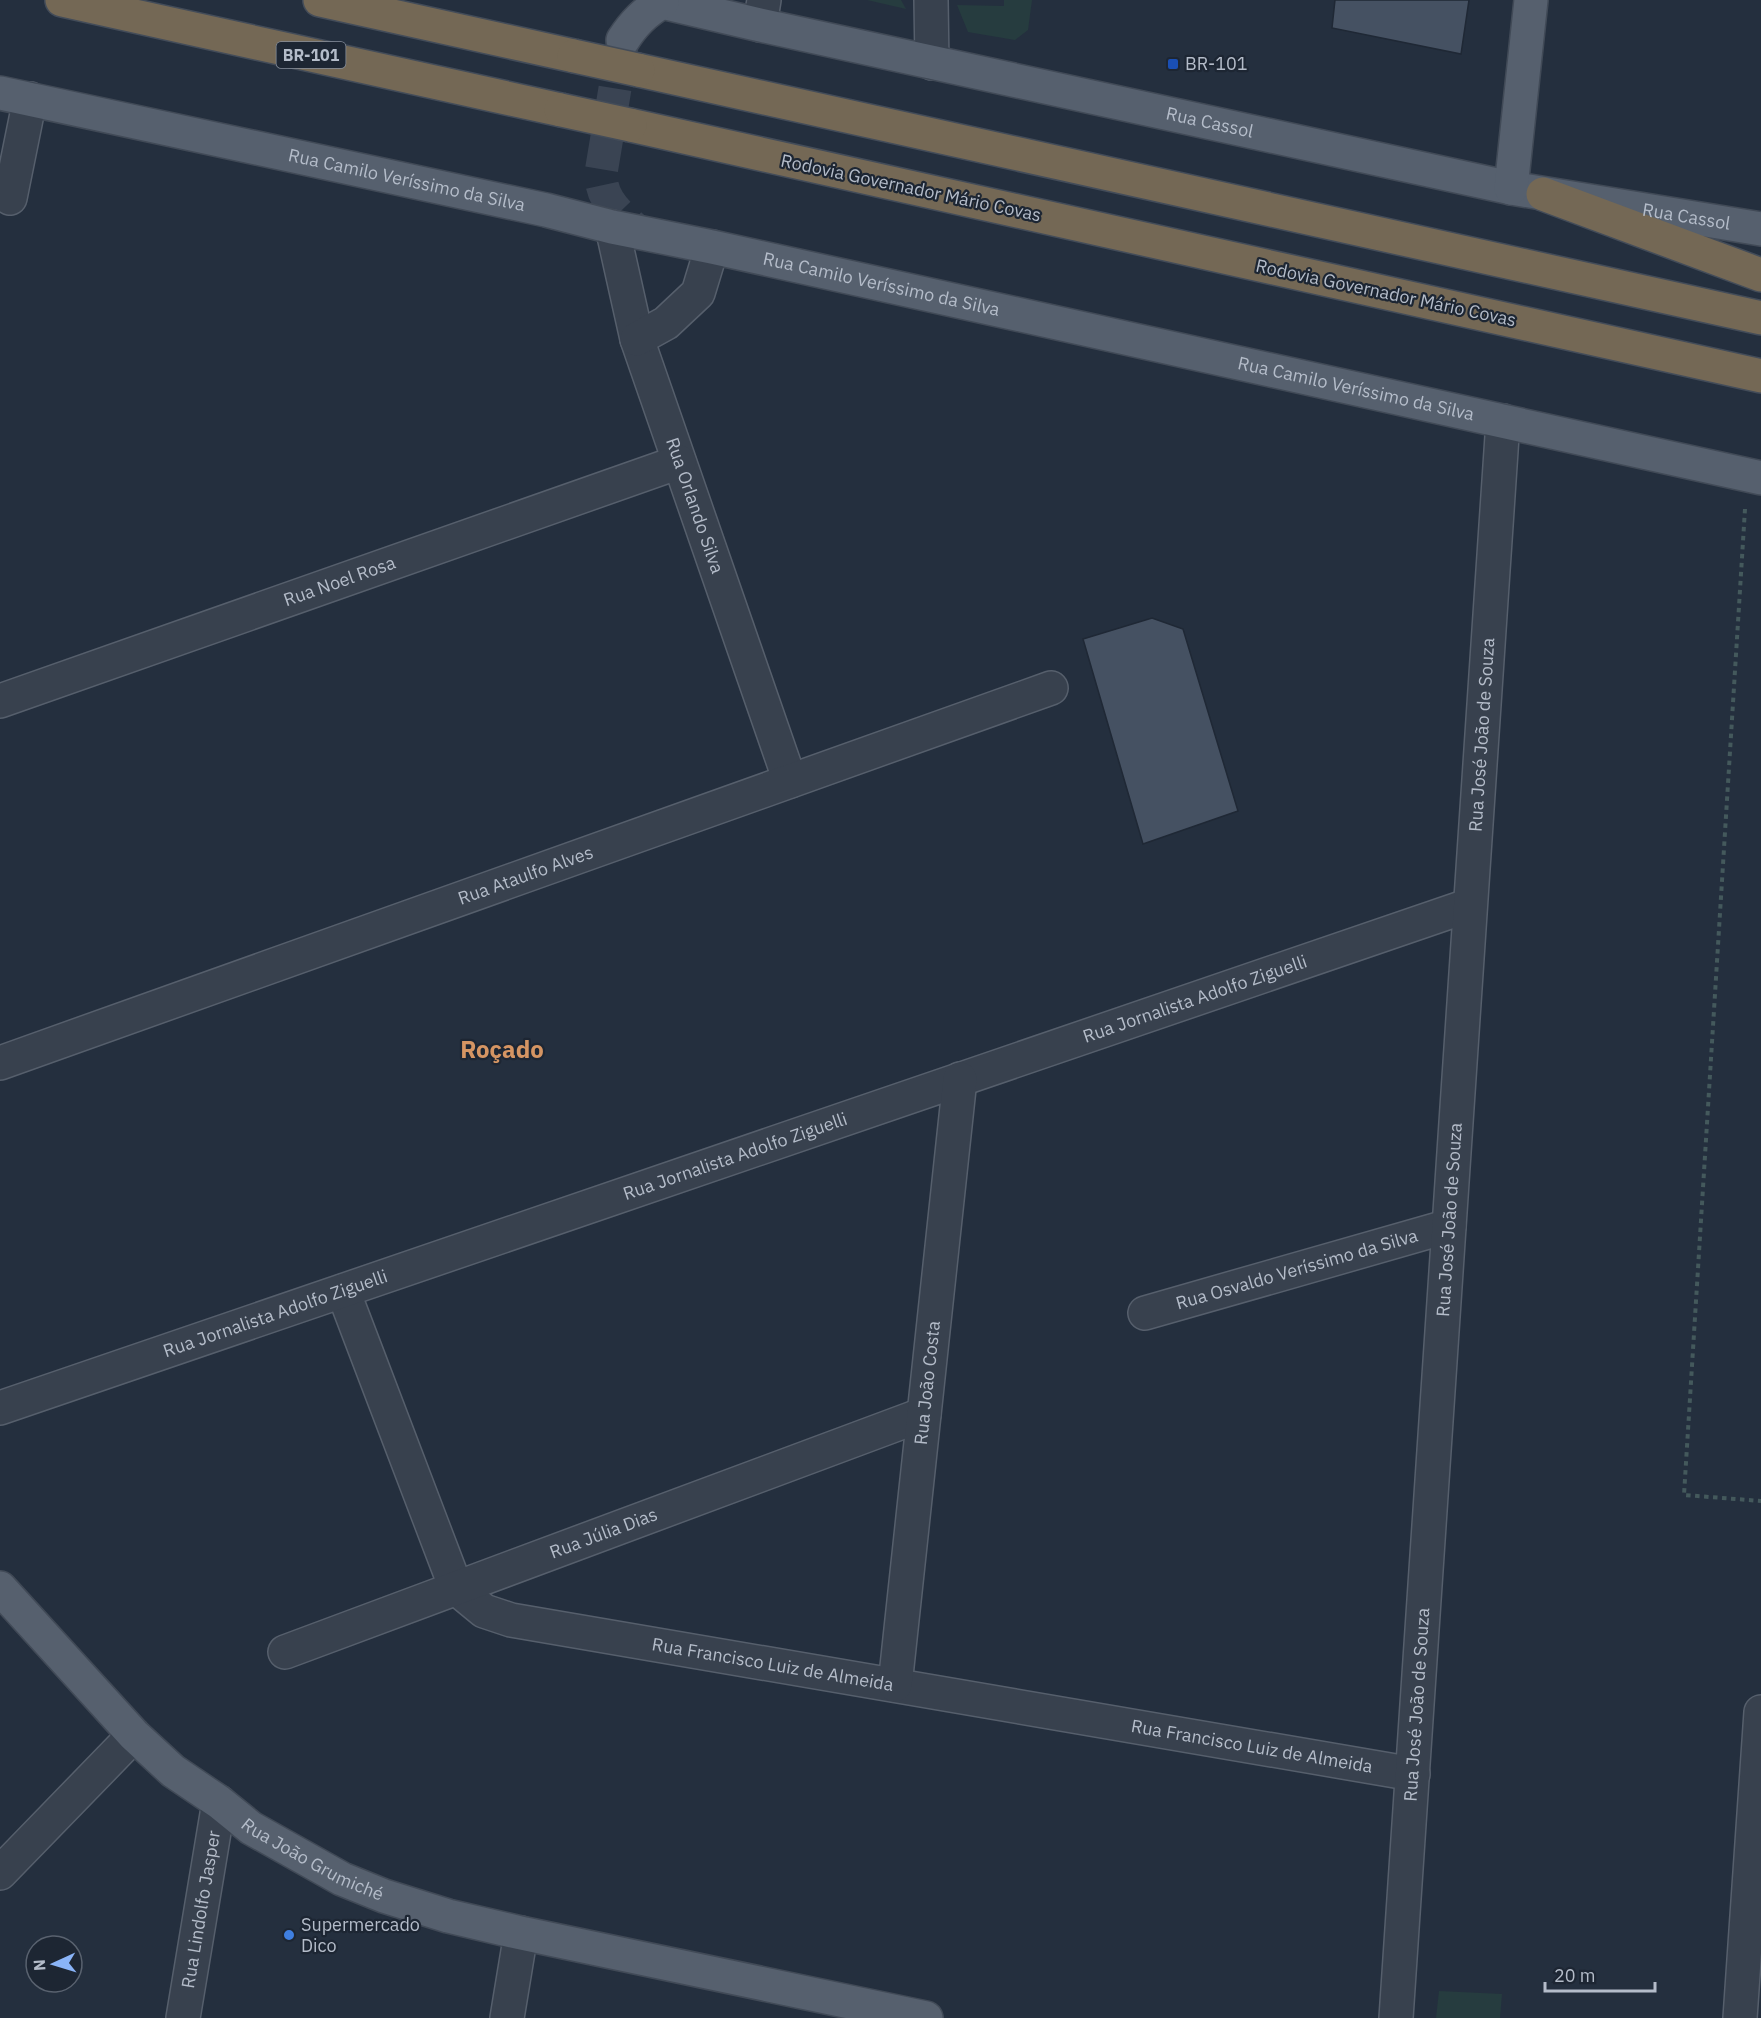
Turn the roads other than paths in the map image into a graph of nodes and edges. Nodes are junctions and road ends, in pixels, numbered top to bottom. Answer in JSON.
{"nodes":[{"id":1,"x":62,"y":0,"type":"edge"},
{"id":2,"x":320,"y":0,"type":"edge"},
{"id":3,"x":931,"y":0,"type":"edge"},
{"id":4,"x":1531,"y":0,"type":"edge"},
{"id":5,"x":658,"y":1,"type":"edge"},
{"id":6,"x":762,"y":12,"type":"edge"},
{"id":7,"x":623,"y":40,"type":"tunnel mouth"},
{"id":8,"x":932,"y":63,"type":"junction"},
{"id":9,"x":15,"y":96,"type":"edge"},
{"id":10,"x":1511,"y":188,"type":"junction"},
{"id":11,"x":1543,"y":194,"type":"junction"},
{"id":12,"x":10,"y":198,"type":"dead end"},
{"id":13,"x":612,"y":227,"type":"junction"},
{"id":14,"x":1761,"y":229,"type":"edge"},
{"id":15,"x":712,"y":247,"type":"junction"},
{"id":16,"x":1761,"y":275,"type":"edge"},
{"id":17,"x":1761,"y":318,"type":"edge"},
{"id":18,"x":637,"y":339,"type":"junction"},
{"id":19,"x":1761,"y":376,"type":"edge"},
{"id":20,"x":1503,"y":422,"type":"junction"},
{"id":21,"x":679,"y":462,"type":"junction"},
{"id":22,"x":1754,"y":477,"type":"edge"},
{"id":23,"x":1051,"y":688,"type":"dead end"},
{"id":24,"x":0,"y":701,"type":"edge"},
{"id":25,"x":790,"y":781,"type":"junction"},
{"id":26,"x":1470,"y":905,"type":"junction"},
{"id":27,"x":0,"y":1063,"type":"edge"},
{"id":28,"x":960,"y":1079,"type":"junction"},
{"id":29,"x":1449,"y":1226,"type":"junction"},
{"id":30,"x":343,"y":1291,"type":"junction"},
{"id":31,"x":1145,"y":1313,"type":"dead end"},
{"id":32,"x":0,"y":1408,"type":"edge"},
{"id":33,"x":924,"y":1413,"type":"junction"},
{"id":34,"x":0,"y":1588,"type":"edge"},
{"id":35,"x":456,"y":1588,"type":"junction"},
{"id":36,"x":285,"y":1652,"type":"dead end"},
{"id":37,"x":895,"y":1686,"type":"junction"},
{"id":38,"x":1761,"y":1712,"type":"edge"},
{"id":39,"x":134,"y":1736,"type":"junction"},
{"id":40,"x":1413,"y":1774,"type":"junction"},
{"id":41,"x":219,"y":1802,"type":"junction"},
{"id":42,"x":0,"y":1872,"type":"edge"},
{"id":43,"x":521,"y":1933,"type":"junction"},
{"id":44,"x":183,"y":2018,"type":"edge"},
{"id":45,"x":507,"y":2018,"type":"edge"},
{"id":46,"x":926,"y":2018,"type":"edge"},
{"id":47,"x":1396,"y":2018,"type":"edge"},
{"id":48,"x":1740,"y":2018,"type":"edge"}],
"edges":[{"from":1,"to":19,"type":"highway","name":"Rodovia Governador Mário Covas","number":"BR-101","bridge":true},
{"from":2,"to":17,"type":"highway","bridge":true},
{"from":3,"to":8,"type":"street"},
{"from":4,"to":10,"type":"main road"},
{"from":5,"to":6,"type":"main road","name":"Rua Cassol"},
{"from":5,"to":7,"type":"main road","name":"Rua Cassol"},
{"from":6,"to":8,"type":"main road","name":"Rua Cassol"},
{"from":8,"to":10,"type":"main road","name":"Rua Cassol"},
{"from":9,"to":12,"type":"street"},
{"from":9,"to":13,"type":"main road","name":"Rua Camilo Veríssimo da Silva"},
{"from":10,"to":11,"type":"main road","name":"Rua Cassol"},
{"from":11,"to":14,"type":"main road","name":"Rua Cassol"},
{"from":11,"to":16,"type":"highway"},
{"from":13,"to":15,"type":"main road","name":"Rua Camilo Veríssimo da Silva"},
{"from":13,"to":18,"type":"street","name":"Rua Orlando Silva"},
{"from":15,"to":18,"type":"street"},
{"from":15,"to":20,"type":"main road","name":"Rua Camilo Veríssimo da Silva"},
{"from":18,"to":21,"type":"street","name":"Rua Orlando Silva"},
{"from":20,"to":22,"type":"main road","name":"Rua Camilo Veríssimo da Silva"},
{"from":20,"to":26,"type":"street","name":"Rua José João de Souza"},
{"from":21,"to":24,"type":"street","name":"Rua Noel Rosa"},
{"from":21,"to":25,"type":"street","name":"Rua Orlando Silva"},
{"from":23,"to":25,"type":"street","name":"Rua Ataulfo Alves"},
{"from":25,"to":27,"type":"street","name":"Rua Ataulfo Alves"},
{"from":26,"to":28,"type":"street","name":"Rua Jornalista Adolfo Ziguelli"},
{"from":26,"to":29,"type":"street","name":"Rua José João de Souza"},
{"from":28,"to":30,"type":"street","name":"Rua Jornalista Adolfo Ziguelli"},
{"from":28,"to":33,"type":"street","name":"Rua João Costa"},
{"from":29,"to":31,"type":"street","name":"Rua Osvaldo Veríssimo da Silva"},
{"from":29,"to":40,"type":"street","name":"Rua José João de Souza"},
{"from":30,"to":32,"type":"street","name":"Rua Jornalista Adolfo Ziguelli"},
{"from":30,"to":35,"type":"street","name":"Rua Francisco Luiz de Almeida"},
{"from":33,"to":35,"type":"street","name":"Rua Júlia Dias"},
{"from":33,"to":37,"type":"street","name":"Rua João Costa"},
{"from":34,"to":39,"type":"main road","name":"Rua João Grumiché"},
{"from":35,"to":36,"type":"street","name":"Rua Júlia Dias"},
{"from":35,"to":37,"type":"street","name":"Rua Francisco Luiz de Almeida"},
{"from":37,"to":40,"type":"street","name":"Rua Francisco Luiz de Almeida"},
{"from":38,"to":48,"type":"street"},
{"from":39,"to":41,"type":"main road","name":"Rua João Grumiché"},
{"from":39,"to":42,"type":"street"},
{"from":40,"to":47,"type":"street","name":"Rua José João de Souza"},
{"from":41,"to":43,"type":"main road","name":"Rua João Grumiché"},
{"from":41,"to":44,"type":"street","name":"Rua Lindolfo Jasper"},
{"from":43,"to":45,"type":"street"},
{"from":43,"to":46,"type":"main road","name":"Rua João Grumiché"}]}
